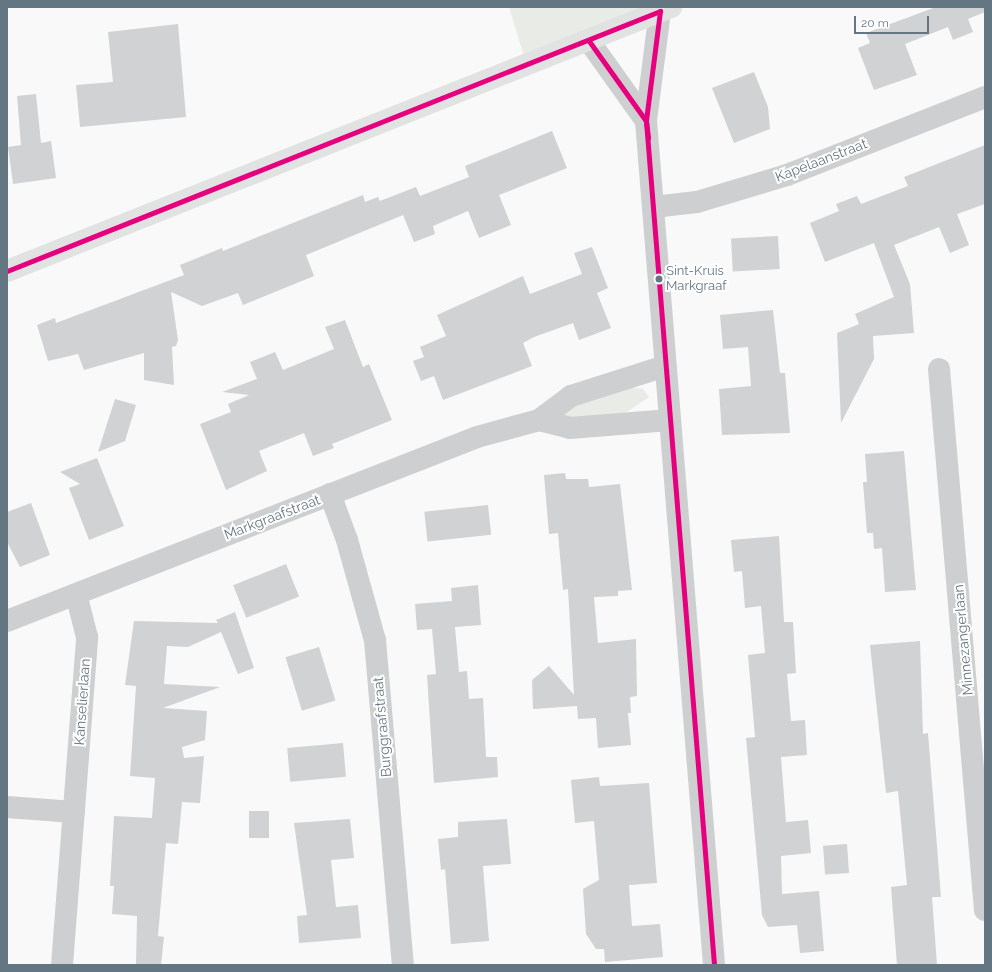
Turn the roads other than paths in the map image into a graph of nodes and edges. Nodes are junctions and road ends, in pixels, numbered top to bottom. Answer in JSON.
{"nodes":[{"id":1,"x":665,"y":9,"type":"edge"},
{"id":2,"x":589,"y":41,"type":"junction"},
{"id":3,"x":985,"y":97,"type":"edge"},
{"id":4,"x":646,"y":121,"type":"junction"},
{"id":5,"x":652,"y":207,"type":"junction"},
{"id":6,"x":7,"y":271,"type":"edge"},
{"id":7,"x":665,"y":366,"type":"junction"},
{"id":8,"x":939,"y":369,"type":"dead end"},
{"id":9,"x":539,"y":420,"type":"junction"},
{"id":10,"x":670,"y":420,"type":"junction"},
{"id":11,"x":330,"y":494,"type":"junction"},
{"id":12,"x":76,"y":594,"type":"junction"},
{"id":13,"x":7,"y":621,"type":"edge"},
{"id":14,"x":979,"y":754,"type":"edge"},
{"id":15,"x":7,"y":807,"type":"edge"},
{"id":16,"x":74,"y":812,"type":"junction"},
{"id":17,"x":985,"y":910,"type":"edge"},
{"id":18,"x":62,"y":965,"type":"edge"},
{"id":19,"x":403,"y":965,"type":"edge"},
{"id":20,"x":714,"y":965,"type":"edge"}],
"edges":[{"from":1,"to":2,"type":"street"},
{"from":1,"to":4,"type":"street"},
{"from":2,"to":4,"type":"street"},
{"from":2,"to":6,"type":"street"},
{"from":3,"to":5,"type":"street","name":"Kapelaanstraat"},
{"from":4,"to":5,"type":"street"},
{"from":5,"to":7,"type":"street"},
{"from":7,"to":9,"type":"street","name":"Markgraafstraat"},
{"from":7,"to":10,"type":"street"},
{"from":8,"to":14,"type":"street","name":"Minnezangerlaan"},
{"from":9,"to":10,"type":"street"},
{"from":9,"to":11,"type":"street","name":"Markgraafstraat"},
{"from":10,"to":20,"type":"street"},
{"from":11,"to":12,"type":"street","name":"Markgraafstraat"},
{"from":11,"to":19,"type":"street","name":"Burggraafstraat"},
{"from":12,"to":13,"type":"street","name":"Markgraafstraat"},
{"from":12,"to":16,"type":"street","name":"Kanselierlaan"},
{"from":14,"to":17,"type":"street","name":"Minnezangerlaan"},
{"from":15,"to":16,"type":"street"},
{"from":16,"to":18,"type":"street","name":"Kanselierlaan"}]}
